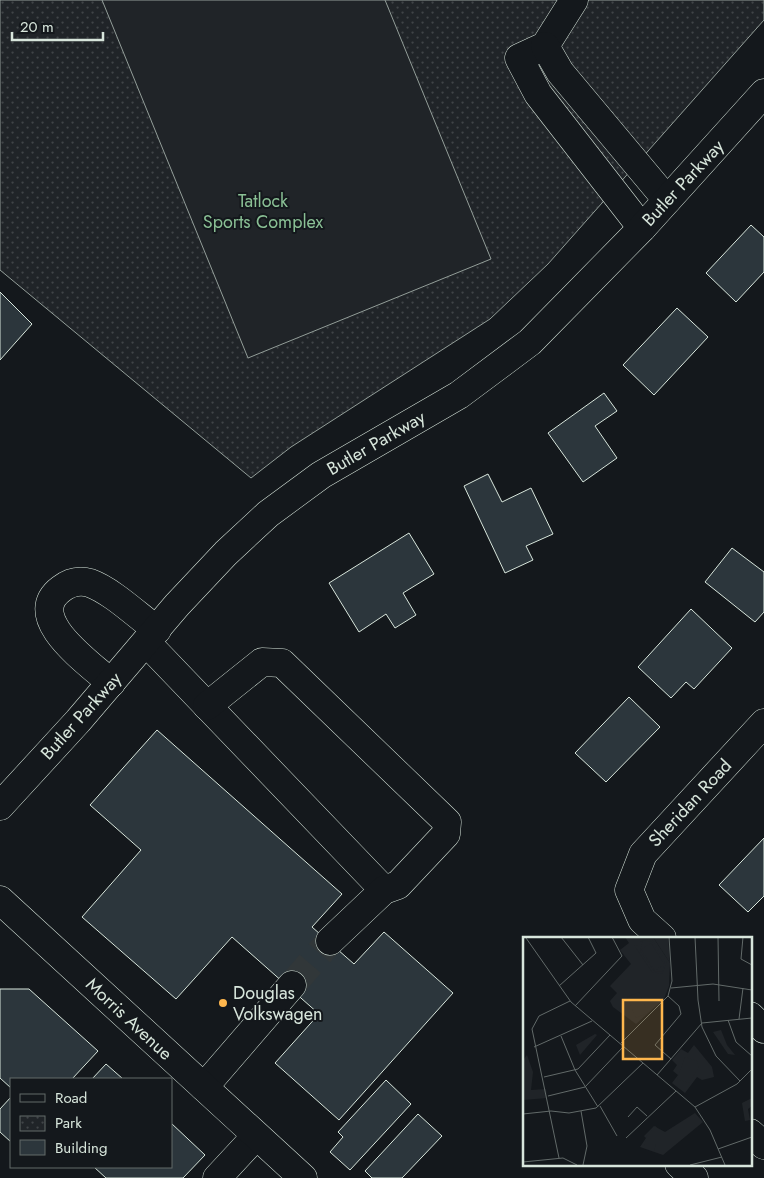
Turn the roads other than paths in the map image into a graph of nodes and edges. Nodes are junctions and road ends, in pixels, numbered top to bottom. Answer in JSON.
{"nodes":[{"id":1,"x":574,"y":0,"type":"edge"},
{"id":2,"x":544,"y":46,"type":"junction"},
{"id":3,"x":764,"y":93,"type":"edge"},
{"id":4,"x":667,"y":200,"type":"junction"},
{"id":5,"x":642,"y":228,"type":"junction"},
{"id":6,"x":151,"y":636,"type":"junction"},
{"id":7,"x":111,"y":682,"type":"junction"},
{"id":8,"x":207,"y":706,"type":"junction"},
{"id":9,"x":764,"y":723,"type":"edge"},
{"id":10,"x":0,"y":806,"type":"edge"},
{"id":11,"x":384,"y":890,"type":"junction"},
{"id":12,"x":4,"y":911,"type":"edge"},
{"id":13,"x":661,"y":937,"type":"edge"},
{"id":14,"x":330,"y":941,"type":"tunnel mouth"},
{"id":15,"x":292,"y":985,"type":"tunnel mouth"},
{"id":16,"x":752,"y":1018,"type":"edge"},
{"id":17,"x":764,"y":1029,"type":"edge"},
{"id":18,"x":204,"y":1088,"type":"junction"},
{"id":19,"x":752,"y":1135,"type":"edge"},
{"id":20,"x":256,"y":1136,"type":"junction"},
{"id":21,"x":764,"y":1146,"type":"edge"},
{"id":22,"x":681,"y":1166,"type":"edge"},
{"id":23,"x":217,"y":1178,"type":"edge"},
{"id":24,"x":303,"y":1178,"type":"edge"},
{"id":25,"x":694,"y":1178,"type":"edge"}],
"edges":[{"from":1,"to":2,"type":"street"},
{"from":2,"to":4,"type":"street"},
{"from":2,"to":5,"type":"street"},
{"from":3,"to":4,"type":"street","name":"Butler Parkway"},
{"from":4,"to":5,"type":"street","name":"Butler Parkway"},
{"from":5,"to":6,"type":"street","name":"Butler Parkway"},
{"from":6,"to":7,"type":"street","name":"Butler Parkway"},
{"from":6,"to":7,"type":"street"},
{"from":6,"to":8,"type":"street"},
{"from":7,"to":10,"type":"street","name":"Butler Parkway"},
{"from":8,"to":11,"type":"street"},
{"from":8,"to":11,"type":"street"},
{"from":9,"to":13,"type":"street","name":"Sheridan Road"},
{"from":11,"to":14,"type":"street"},
{"from":12,"to":18,"type":"street","name":"Morris Avenue"},
{"from":15,"to":18,"type":"street"},
{"from":16,"to":17,"type":"street"},
{"from":18,"to":20,"type":"street","name":"Morris Avenue"},
{"from":19,"to":21,"type":"street"},
{"from":20,"to":23,"type":"street"},
{"from":20,"to":24,"type":"street","name":"Morris Avenue"},
{"from":22,"to":25,"type":"street"}]}
